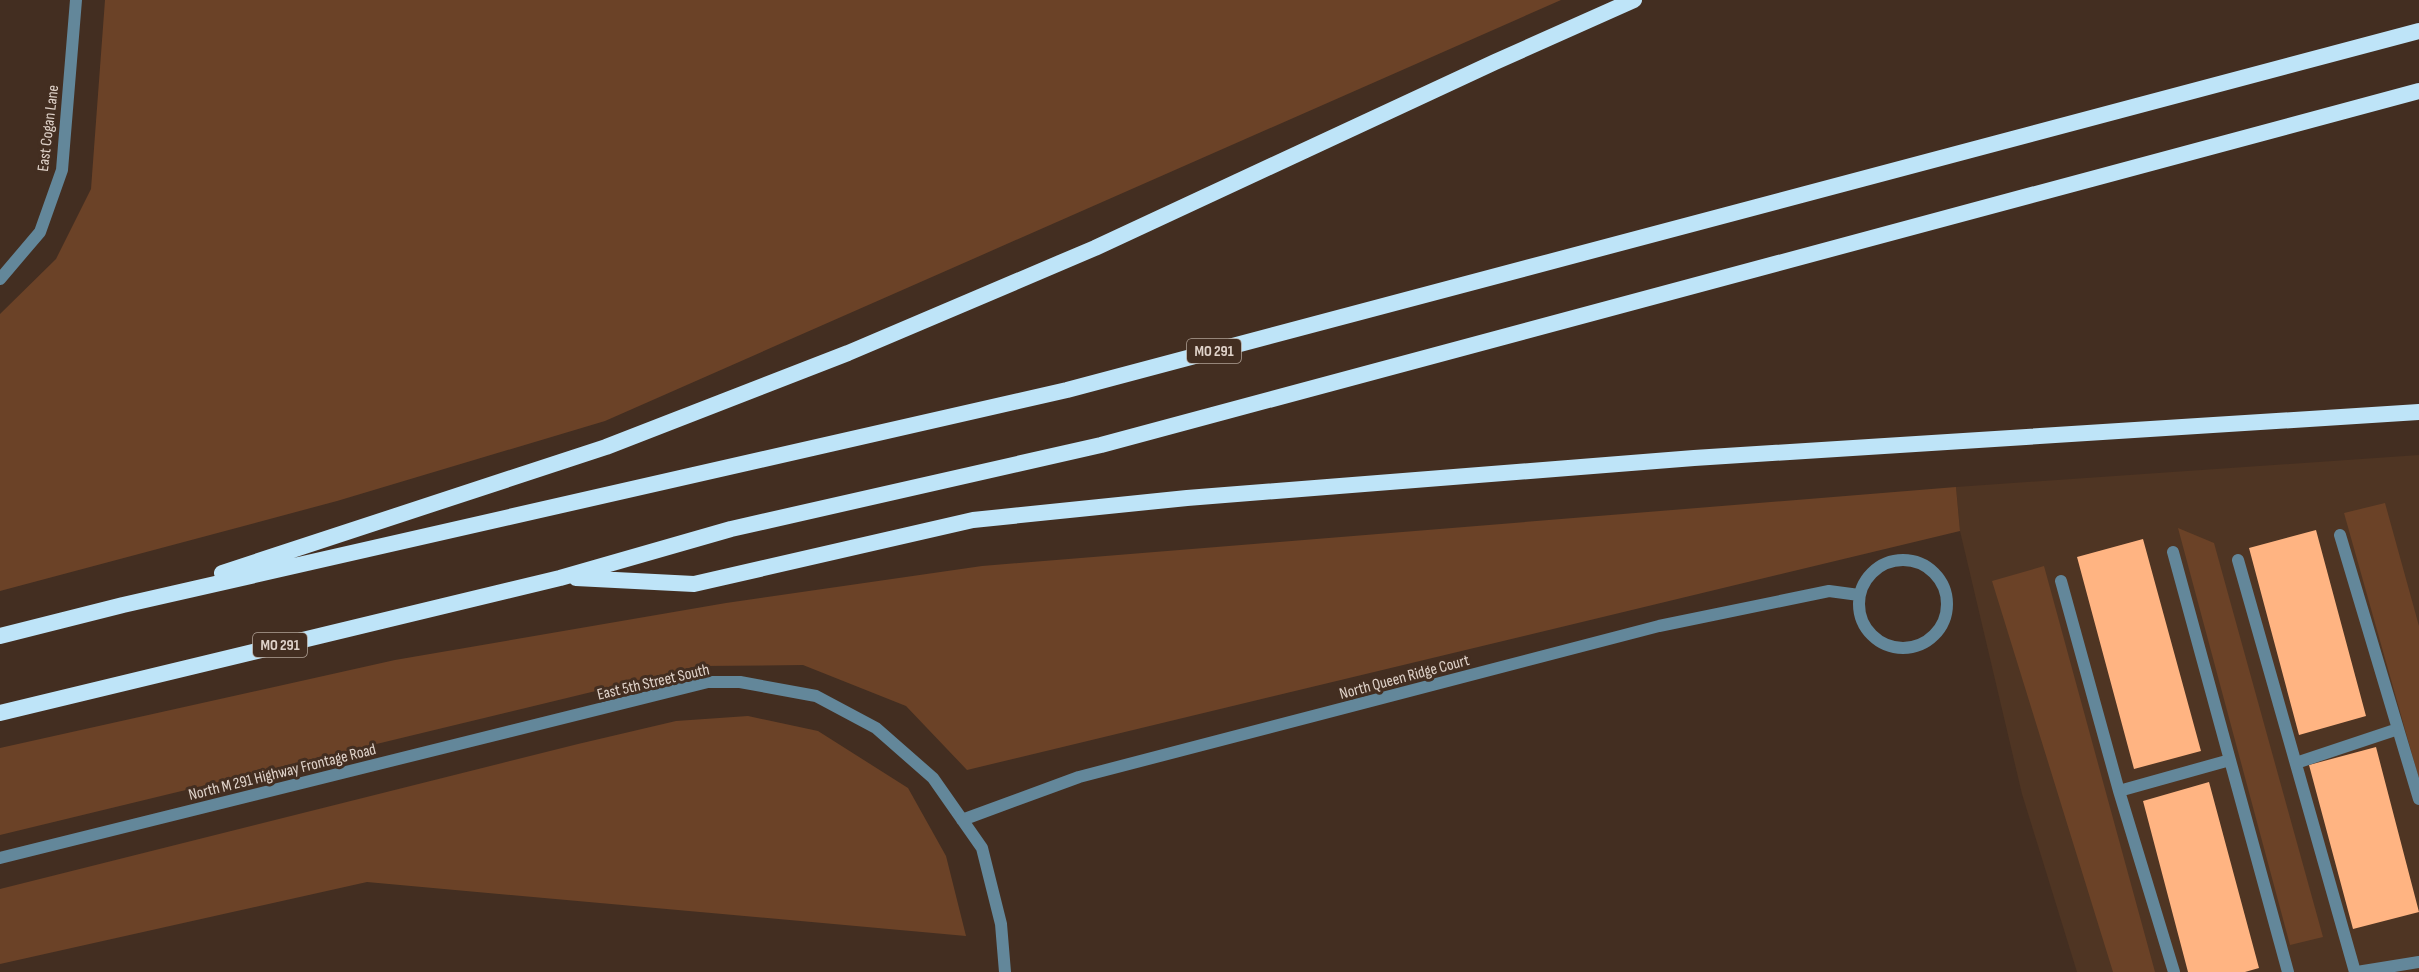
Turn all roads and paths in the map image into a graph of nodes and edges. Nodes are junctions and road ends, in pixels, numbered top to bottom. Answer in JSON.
{"nodes":[{"id":1,"x":76,"y":0,"type":"edge"},
{"id":2,"x":1634,"y":0,"type":"edge"},
{"id":3,"x":2419,"y":31,"type":"edge"},
{"id":4,"x":2419,"y":91,"type":"edge"},
{"id":5,"x":0,"y":279,"type":"edge"},
{"id":6,"x":2419,"y":411,"type":"edge"},
{"id":7,"x":2340,"y":535,"type":"dead end"},
{"id":8,"x":2173,"y":552,"type":"dead end"},
{"id":9,"x":2238,"y":560,"type":"dead end"},
{"id":10,"x":560,"y":578,"type":"junction"},
{"id":11,"x":2061,"y":581,"type":"dead end"},
{"id":12,"x":1859,"y":595,"type":"junction"},
{"id":13,"x":123,"y":605,"type":"junction"},
{"id":14,"x":0,"y":636,"type":"edge"},
{"id":15,"x":0,"y":713,"type":"edge"},
{"id":16,"x":572,"y":716,"type":"joint"},
{"id":17,"x":2398,"y":729,"type":"junction"},
{"id":18,"x":2230,"y":760,"type":"junction"},
{"id":19,"x":2296,"y":763,"type":"junction"},
{"id":20,"x":2119,"y":791,"type":"junction"},
{"id":21,"x":2419,"y":799,"type":"edge"},
{"id":22,"x":962,"y":820,"type":"junction"},
{"id":23,"x":0,"y":858,"type":"edge"},
{"id":24,"x":2419,"y":962,"type":"edge"},
{"id":25,"x":1005,"y":972,"type":"edge"},
{"id":26,"x":2174,"y":972,"type":"edge"},
{"id":27,"x":2288,"y":972,"type":"edge"},
{"id":28,"x":2356,"y":972,"type":"edge"}],
"edges":[{"from":1,"to":5,"type":"street","name":"East Cogan Lane"},
{"from":2,"to":13,"type":"highway"},
{"from":3,"to":13,"type":"highway","number":"MO 291"},
{"from":4,"to":10,"type":"highway","number":"MO 291"},
{"from":6,"to":10,"type":"highway"},
{"from":7,"to":17,"type":"street"},
{"from":8,"to":18,"type":"street"},
{"from":9,"to":19,"type":"street"},
{"from":10,"to":15,"type":"highway","number":"MO 291"},
{"from":11,"to":20,"type":"street"},
{"from":12,"to":12,"type":"street"},
{"from":12,"to":22,"type":"street","name":"North Queen Ridge Court"},
{"from":13,"to":14,"type":"highway","number":"MO 291"},
{"from":16,"to":22,"type":"street","name":"East 5th Street South"},
{"from":16,"to":23,"type":"street","name":"North M 291 Highway Frontage Road"},
{"from":17,"to":19,"type":"street"},
{"from":17,"to":21,"type":"street"},
{"from":18,"to":20,"type":"street"},
{"from":18,"to":27,"type":"street"},
{"from":19,"to":28,"type":"street"},
{"from":20,"to":26,"type":"street"},
{"from":22,"to":25,"type":"street","name":"East 5th Street South"},
{"from":24,"to":28,"type":"street"}]}
